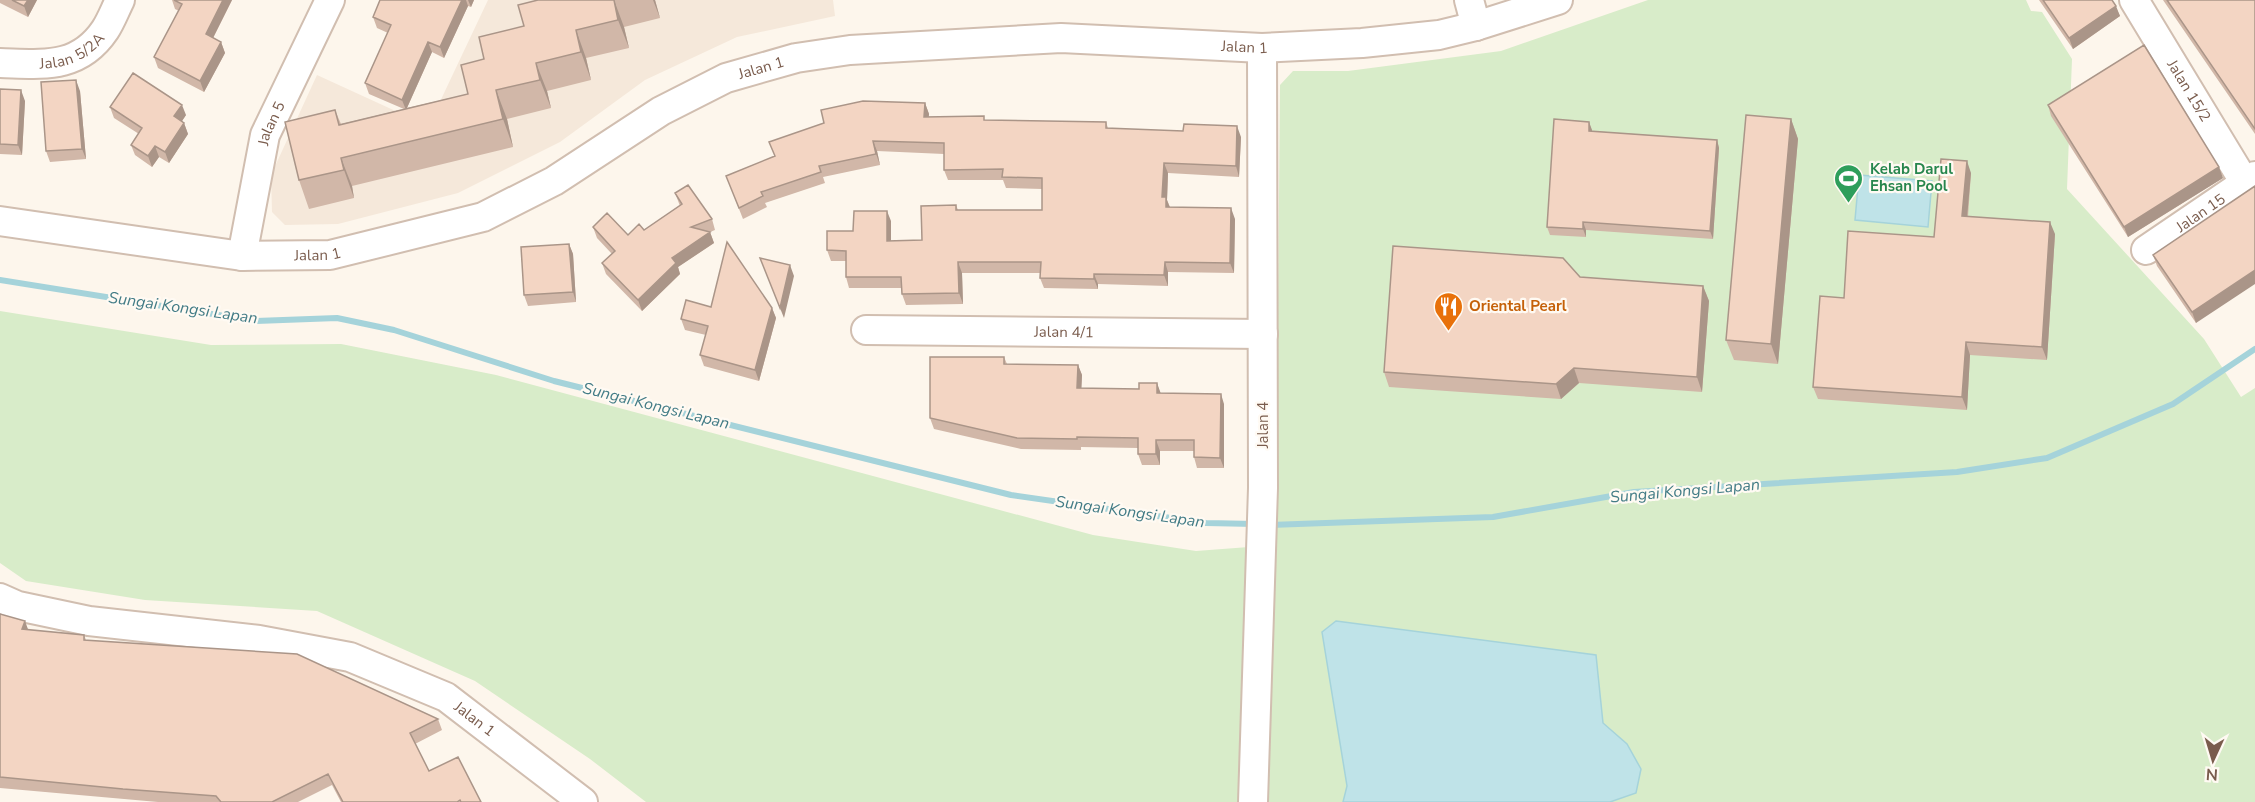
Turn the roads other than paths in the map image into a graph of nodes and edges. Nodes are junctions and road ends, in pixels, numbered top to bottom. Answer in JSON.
{"nodes":[{"id":1,"x":120,"y":0,"type":"edge"},
{"id":2,"x":330,"y":0,"type":"edge"},
{"id":3,"x":1558,"y":0,"type":"edge"},
{"id":4,"x":2134,"y":0,"type":"edge"},
{"id":5,"x":1472,"y":13,"type":"edge"},
{"id":6,"x":1262,"y":48,"type":"junction"},
{"id":7,"x":0,"y":63,"type":"edge"},
{"id":8,"x":2250,"y":179,"type":"edge"},
{"id":9,"x":0,"y":221,"type":"edge"},
{"id":10,"x":2146,"y":249,"type":"dead end"},
{"id":11,"x":242,"y":256,"type":"junction"},
{"id":12,"x":866,"y":330,"type":"dead end"},
{"id":13,"x":1263,"y":343,"type":"junction"},
{"id":14,"x":0,"y":598,"type":"edge"},
{"id":15,"x":583,"y":802,"type":"edge"},
{"id":16,"x":1252,"y":802,"type":"edge"}],
"edges":[{"from":1,"to":7,"type":"street","name":"Jalan 5/2A"},
{"from":2,"to":11,"type":"street","name":"Jalan 5"},
{"from":3,"to":5,"type":"street","name":"Jalan 1"},
{"from":4,"to":8,"type":"street","name":"Jalan 15/2"},
{"from":5,"to":6,"type":"street","name":"Jalan 1"},
{"from":6,"to":11,"type":"street","name":"Jalan 1"},
{"from":6,"to":13,"type":"street","name":"Jalan 4"},
{"from":8,"to":10,"type":"street","name":"Jalan 15"},
{"from":9,"to":11,"type":"street","name":"Jalan 1"},
{"from":12,"to":13,"type":"street","name":"Jalan 4/1"},
{"from":13,"to":16,"type":"street","name":"Jalan 4"},
{"from":14,"to":15,"type":"street","name":"Jalan 1"}]}
